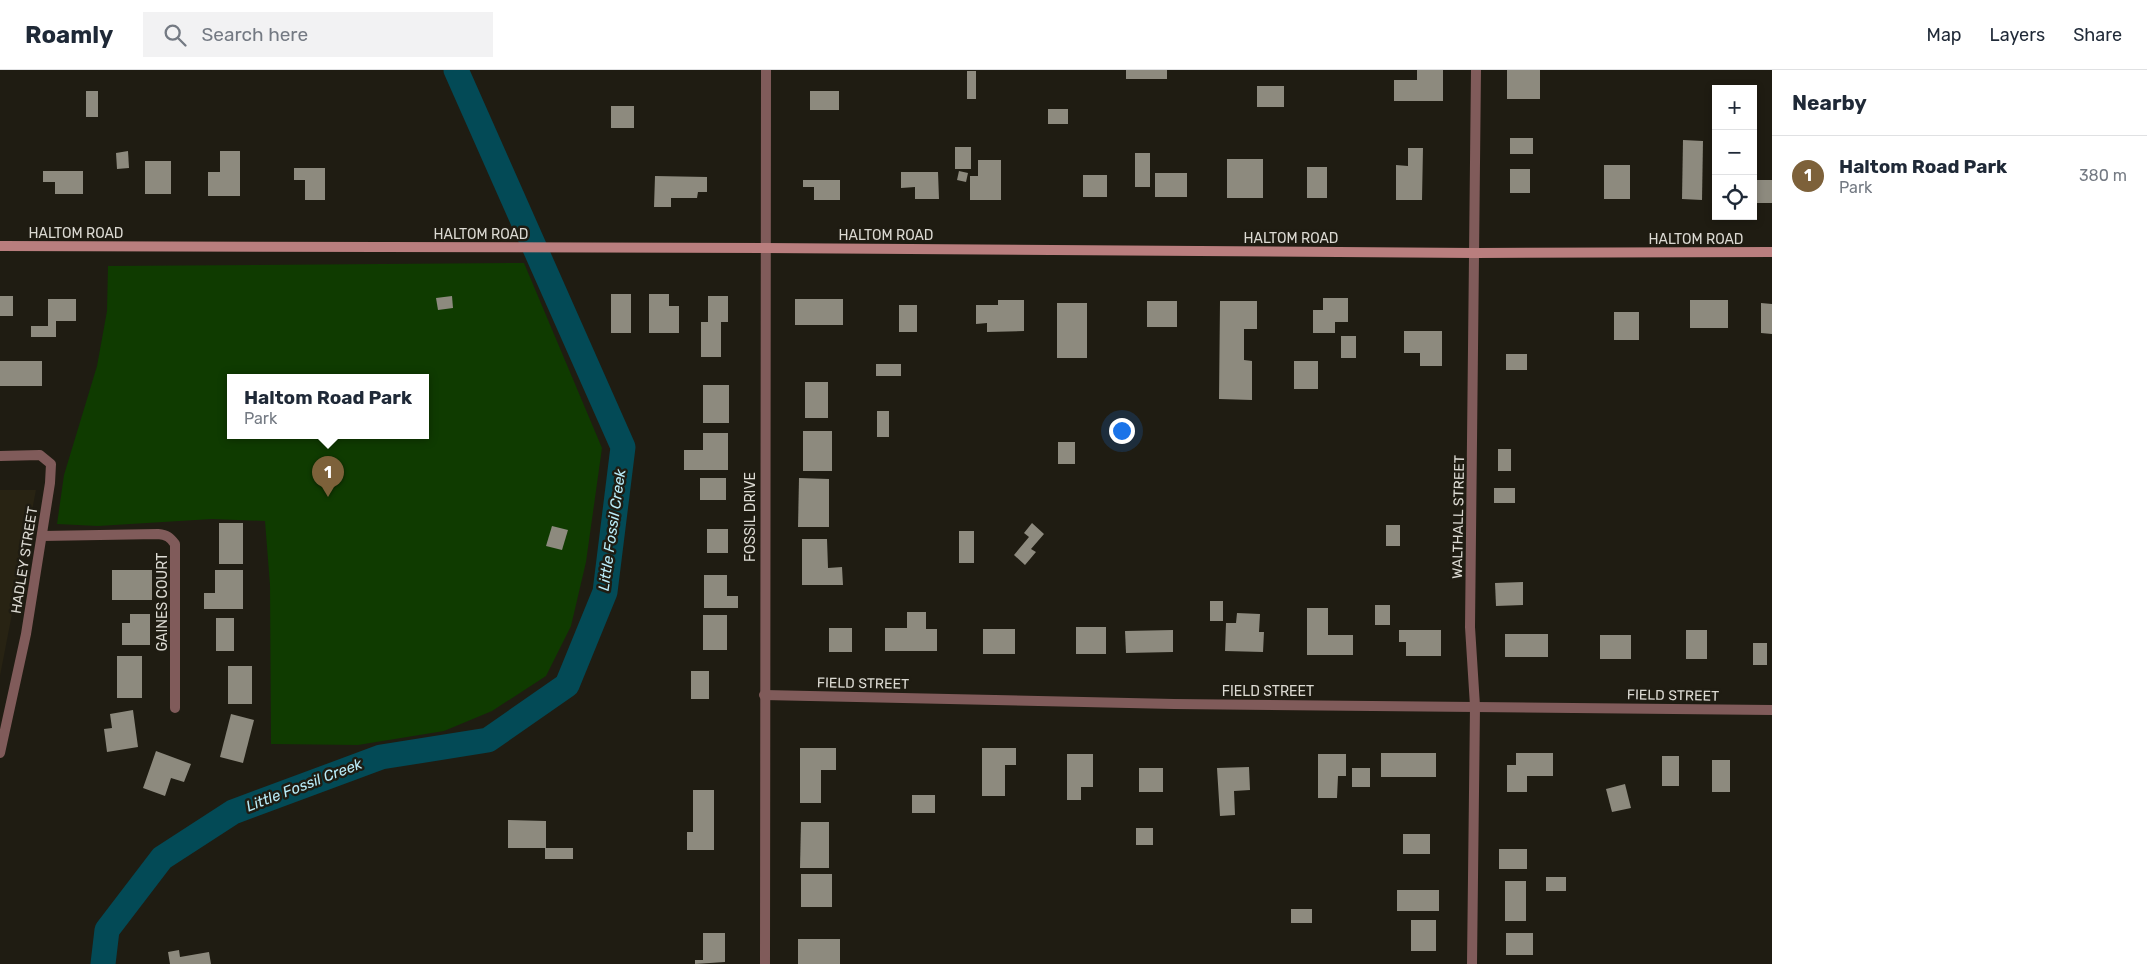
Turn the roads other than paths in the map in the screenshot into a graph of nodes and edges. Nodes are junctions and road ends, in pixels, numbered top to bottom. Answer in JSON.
{"nodes":[{"id":1,"x":766,"y":70,"type":"edge"},
{"id":2,"x":1476,"y":70,"type":"edge"},
{"id":3,"x":0,"y":246,"type":"edge"},
{"id":4,"x":764,"y":248,"type":"junction"},
{"id":5,"x":1772,"y":252,"type":"edge"},
{"id":6,"x":1475,"y":253,"type":"junction"},
{"id":7,"x":0,"y":456,"type":"edge"},
{"id":8,"x":42,"y":536,"type":"junction"},
{"id":9,"x":764,"y":695,"type":"junction"},
{"id":10,"x":1475,"y":706,"type":"junction"},
{"id":11,"x":175,"y":708,"type":"dead end"},
{"id":12,"x":1772,"y":710,"type":"edge"},
{"id":13,"x":0,"y":753,"type":"edge"},
{"id":14,"x":765,"y":964,"type":"edge"},
{"id":15,"x":1472,"y":964,"type":"edge"}],
"edges":[{"from":1,"to":4,"type":"street","name":"FOSSIL DRIVE"},
{"from":2,"to":6,"type":"street","name":"WALTHALL STREET"},
{"from":3,"to":4,"type":"main road","name":"HALTOM ROAD"},
{"from":4,"to":6,"type":"main road","name":"HALTOM ROAD"},
{"from":4,"to":9,"type":"street","name":"FOSSIL DRIVE"},
{"from":5,"to":6,"type":"main road","name":"HALTOM ROAD"},
{"from":6,"to":10,"type":"street","name":"WALTHALL STREET"},
{"from":7,"to":8,"type":"street","name":"HADLEY STREET"},
{"from":8,"to":11,"type":"street","name":"GAINES COURT"},
{"from":8,"to":13,"type":"street","name":"HADLEY STREET"},
{"from":9,"to":10,"type":"street","name":"FIELD STREET"},
{"from":9,"to":14,"type":"street","name":"FOSSIL DRIVE"},
{"from":10,"to":12,"type":"street","name":"FIELD STREET"},
{"from":10,"to":15,"type":"street","name":"WALTHALL STREET"}]}
